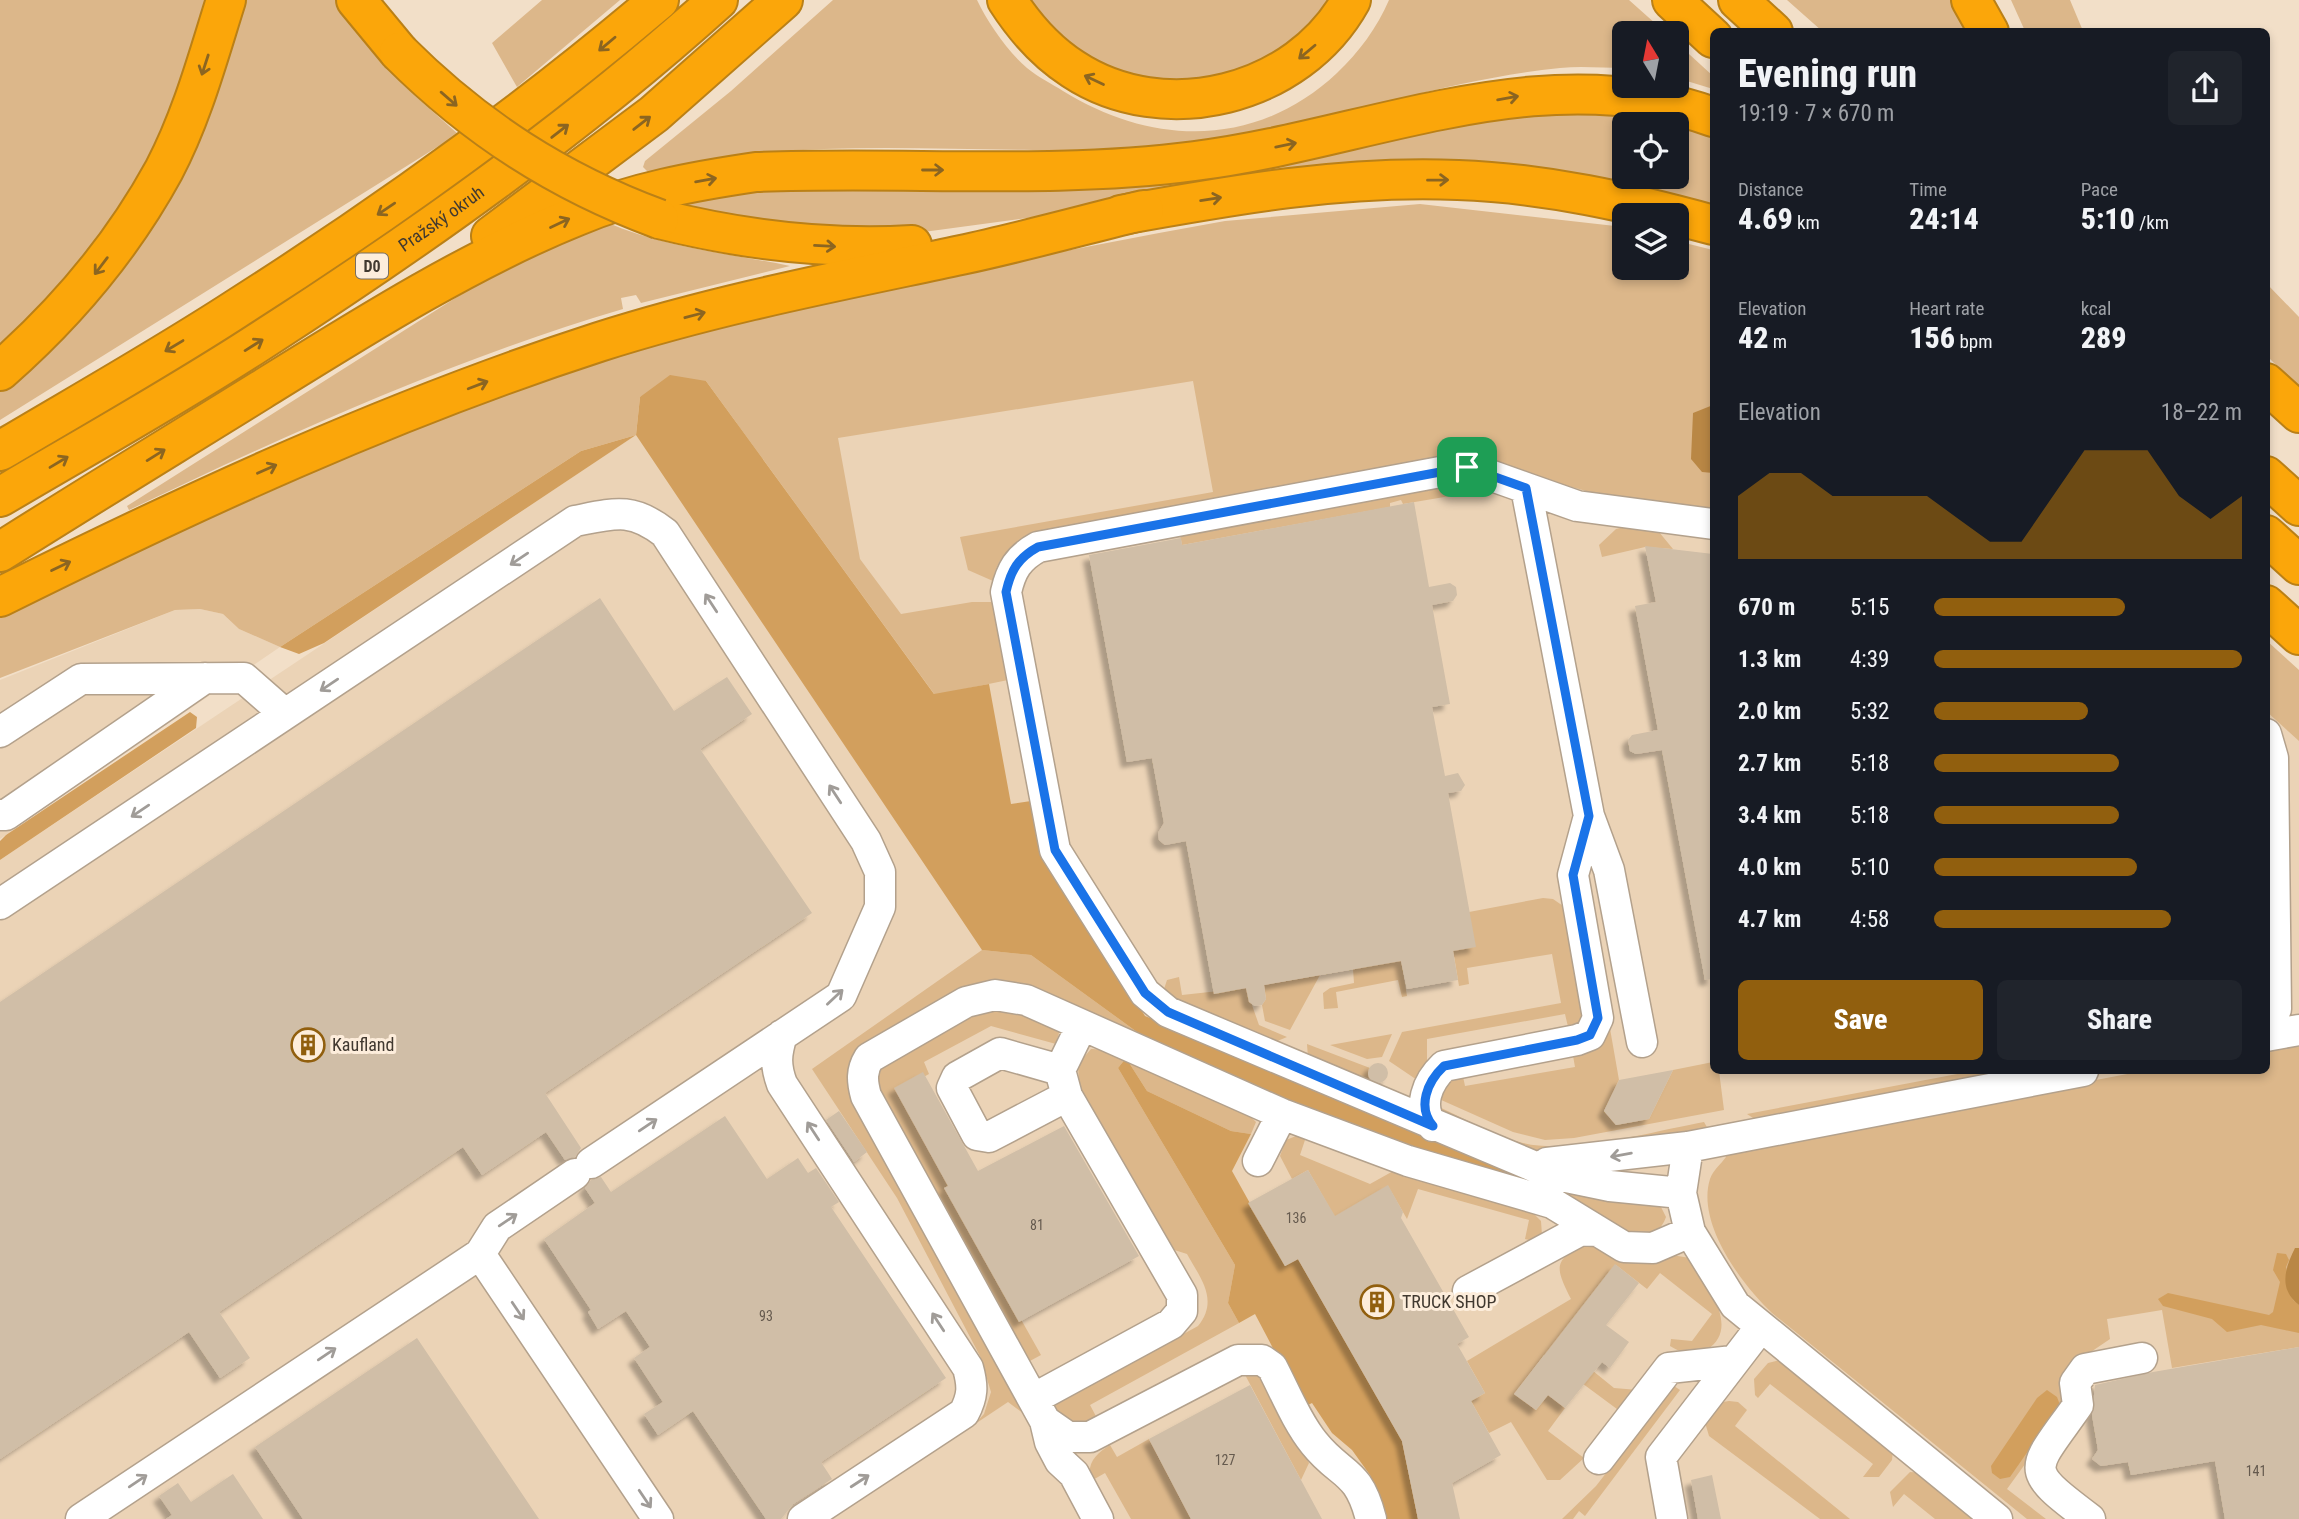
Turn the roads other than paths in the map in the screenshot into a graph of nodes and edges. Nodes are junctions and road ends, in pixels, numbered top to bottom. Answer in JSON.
{"nodes":[{"id":1,"x":226,"y":0,"type":"edge"},
{"id":2,"x":356,"y":0,"type":"edge"},
{"id":3,"x":659,"y":0,"type":"edge"},
{"id":4,"x":718,"y":0,"type":"edge"},
{"id":5,"x":783,"y":0,"type":"edge"},
{"id":6,"x":1007,"y":0,"type":"edge"},
{"id":7,"x":1351,"y":0,"type":"edge"},
{"id":8,"x":1672,"y":0,"type":"edge"},
{"id":9,"x":1738,"y":0,"type":"edge"},
{"id":10,"x":1971,"y":0,"type":"edge"},
{"id":11,"x":1987,"y":0,"type":"edge"},
{"id":12,"x":1769,"y":28,"type":"edge"},
{"id":13,"x":1987,"y":28,"type":"edge"},
{"id":14,"x":1998,"y":28,"type":"edge"},
{"id":15,"x":1710,"y":35,"type":"edge"},
{"id":16,"x":1710,"y":116,"type":"edge"},
{"id":17,"x":1144,"y":211,"type":"junction"},
{"id":18,"x":1710,"y":224,"type":"edge"},
{"id":19,"x":348,"y":335,"type":"junction"},
{"id":20,"x":0,"y":371,"type":"edge"},
{"id":21,"x":2270,"y":387,"type":"edge"},
{"id":22,"x":2299,"y":413,"type":"edge"},
{"id":23,"x":0,"y":452,"type":"edge"},
{"id":24,"x":2270,"y":480,"type":"edge"},
{"id":25,"x":1526,"y":488,"type":"junction"},
{"id":26,"x":0,"y":497,"type":"edge"},
{"id":27,"x":2299,"y":506,"type":"edge"},
{"id":28,"x":1710,"y":524,"type":"edge"},
{"id":29,"x":2270,"y":539,"type":"edge"},
{"id":30,"x":0,"y":552,"type":"edge"},
{"id":31,"x":2299,"y":565,"type":"edge"},
{"id":32,"x":0,"y":597,"type":"edge"},
{"id":33,"x":2270,"y":610,"type":"edge"},
{"id":34,"x":2299,"y":635,"type":"edge"},
{"id":35,"x":205,"y":678,"type":"junction"},
{"id":36,"x":285,"y":714,"type":"junction"},
{"id":37,"x":0,"y":732,"type":"edge"},
{"id":38,"x":2270,"y":748,"type":"edge"},
{"id":39,"x":0,"y":815,"type":"edge"},
{"id":40,"x":1589,"y":816,"type":"junction"},
{"id":41,"x":0,"y":904,"type":"edge"},
{"id":42,"x":2270,"y":1020,"type":"edge"},
{"id":43,"x":1082,"y":1025,"type":"junction"},
{"id":44,"x":2299,"y":1030,"type":"edge"},
{"id":45,"x":782,"y":1035,"type":"junction"},
{"id":46,"x":2270,"y":1035,"type":"edge"},
{"id":47,"x":1642,"y":1042,"type":"dead end"},
{"id":48,"x":2067,"y":1074,"type":"edge"},
{"id":49,"x":1282,"y":1114,"type":"junction"},
{"id":50,"x":1433,"y":1126,"type":"junction"},
{"id":51,"x":1688,"y":1147,"type":"junction"},
{"id":52,"x":1258,"y":1161,"type":"dead end"},
{"id":53,"x":1518,"y":1161,"type":"junction"},
{"id":54,"x":1681,"y":1193,"type":"junction"},
{"id":55,"x":1597,"y":1231,"type":"junction"},
{"id":56,"x":1690,"y":1232,"type":"junction"},
{"id":57,"x":480,"y":1254,"type":"junction"},
{"id":58,"x":1468,"y":1291,"type":"dead end"},
{"id":59,"x":1760,"y":1328,"type":"junction"},
{"id":60,"x":2142,"y":1358,"type":"dead end"},
{"id":61,"x":1733,"y":1361,"type":"junction"},
{"id":62,"x":1039,"y":1410,"type":"junction"},
{"id":63,"x":1599,"y":1459,"type":"dead end"},
{"id":64,"x":81,"y":1519,"type":"edge"},
{"id":65,"x":658,"y":1519,"type":"edge"},
{"id":66,"x":803,"y":1519,"type":"edge"},
{"id":67,"x":1098,"y":1519,"type":"edge"},
{"id":68,"x":1371,"y":1519,"type":"edge"},
{"id":69,"x":1672,"y":1519,"type":"edge"},
{"id":70,"x":1997,"y":1519,"type":"edge"},
{"id":71,"x":2090,"y":1519,"type":"edge"}],
"edges":[{"from":1,"to":20,"type":"highway","one_way":true},
{"from":2,"to":17,"type":"highway","one_way":true,"bridge":true},
{"from":3,"to":23,"type":"highway","number":"D0","one_way":true},
{"from":26,"to":4,"type":"highway","name":"Pražský okruh","number":"D0","one_way":true},
{"from":19,"to":5,"type":"highway","one_way":true},
{"from":7,"to":6,"type":"highway","one_way":true},
{"from":8,"to":15,"type":"highway"},
{"from":9,"to":12,"type":"highway"},
{"from":10,"to":13,"type":"highway"},
{"from":11,"to":14,"type":"highway"},
{"from":19,"to":16,"type":"highway","one_way":true},
{"from":17,"to":18,"type":"highway","one_way":true},
{"from":32,"to":17,"type":"highway","one_way":true},
{"from":30,"to":19,"type":"highway","one_way":true},
{"from":21,"to":22,"type":"highway"},
{"from":24,"to":27,"type":"highway"},
{"from":25,"to":28,"type":"lane"},
{"from":25,"to":40,"type":"lane"},
{"from":25,"to":50,"type":"lane"},
{"from":29,"to":31,"type":"highway"},
{"from":33,"to":34,"type":"highway"},
{"from":35,"to":36,"type":"lane"},
{"from":35,"to":37,"type":"lane"},
{"from":35,"to":39,"type":"lane"},
{"from":36,"to":41,"type":"lane","one_way":true},
{"from":45,"to":36,"type":"lane","one_way":true},
{"from":38,"to":42,"type":"lane"},
{"from":40,"to":47,"type":"lane"},
{"from":40,"to":50,"type":"lane"},
{"from":43,"to":49,"type":"lane"},
{"from":43,"to":62,"type":"lane"},
{"from":43,"to":62,"type":"lane"},
{"from":44,"to":46,"type":"lane"},
{"from":57,"to":45,"type":"lane","one_way":true},
{"from":66,"to":45,"type":"lane","one_way":true},
{"from":48,"to":51,"type":"lane"},
{"from":49,"to":52,"type":"lane"},
{"from":49,"to":55,"type":"lane"},
{"from":50,"to":53,"type":"lane"},
{"from":51,"to":53,"type":"lane","one_way":true},
{"from":51,"to":54,"type":"lane"},
{"from":53,"to":54,"type":"lane"},
{"from":54,"to":56,"type":"lane"},
{"from":55,"to":56,"type":"lane"},
{"from":55,"to":58,"type":"lane"},
{"from":56,"to":59,"type":"lane"},
{"from":64,"to":57,"type":"lane","one_way":true},
{"from":57,"to":65,"type":"lane","one_way":true},
{"from":59,"to":61,"type":"lane"},
{"from":59,"to":70,"type":"lane"},
{"from":60,"to":71,"type":"lane"},
{"from":61,"to":63,"type":"lane"},
{"from":61,"to":69,"type":"lane"},
{"from":62,"to":67,"type":"lane"},
{"from":62,"to":68,"type":"lane"}]}
